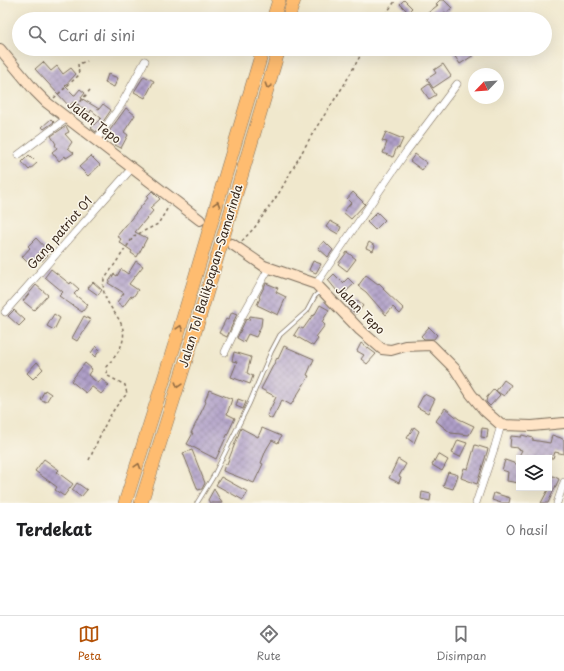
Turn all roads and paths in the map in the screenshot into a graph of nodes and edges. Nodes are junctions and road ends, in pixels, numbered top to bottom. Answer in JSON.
{"nodes":[{"id":1,"x":278,"y":0,"type":"edge"},
{"id":2,"x":294,"y":0,"type":"edge"},
{"id":3,"x":396,"y":0,"type":"edge"},
{"id":4,"x":275,"y":12,"type":"edge"},
{"id":5,"x":290,"y":12,"type":"edge"},
{"id":6,"x":387,"y":12,"type":"edge"},
{"id":7,"x":0,"y":50,"type":"edge"},
{"id":8,"x":261,"y":56,"type":"edge"},
{"id":9,"x":277,"y":56,"type":"edge"},
{"id":10,"x":360,"y":56,"type":"edge"},
{"id":11,"x":87,"y":61,"type":"dead end"},
{"id":12,"x":145,"y":61,"type":"dead end"},
{"id":13,"x":457,"y":84,"type":"dead end"},
{"id":14,"x":90,"y":90,"type":"dead end"},
{"id":15,"x":46,"y":102,"type":"junction"},
{"id":16,"x":66,"y":119,"type":"junction"},
{"id":17,"x":96,"y":140,"type":"junction"},
{"id":18,"x":18,"y":155,"type":"dead end"},
{"id":19,"x":132,"y":168,"type":"junction"},
{"id":20,"x":173,"y":199,"type":"junction"},
{"id":21,"x":200,"y":220,"type":"dead end"},
{"id":22,"x":234,"y":246,"type":"joint"},
{"id":23,"x":269,"y":268,"type":"junction"},
{"id":24,"x":319,"y":287,"type":"junction"},
{"id":25,"x":5,"y":312,"type":"dead end"},
{"id":26,"x":225,"y":352,"type":"dead end"},
{"id":27,"x":564,"y":423,"type":"edge"},
{"id":28,"x":501,"y":425,"type":"junction"},
{"id":29,"x":89,"y":460,"type":"dead end"},
{"id":30,"x":564,"y":482,"type":"edge"},
{"id":31,"x":126,"y":503,"type":"edge"},
{"id":32,"x":141,"y":503,"type":"edge"},
{"id":33,"x":197,"y":503,"type":"edge"},
{"id":34,"x":476,"y":503,"type":"edge"},
{"id":35,"x":557,"y":503,"type":"edge"}],
"edges":[{"from":1,"to":4,"type":"highway"},
{"from":2,"to":5,"type":"highway"},
{"from":3,"to":6,"type":"path"},
{"from":7,"to":15,"type":"street","name":"Jalan Tepo"},
{"from":31,"to":8,"type":"highway","name":"Jalan Tol Balikpapan–Samarinda","one_way":true},
{"from":9,"to":32,"type":"highway","name":"Jalan Tol Balikpapan–Samarinda","one_way":true},
{"from":10,"to":22,"type":"path"},
{"from":11,"to":15,"type":"path"},
{"from":12,"to":17,"type":"street"},
{"from":13,"to":24,"type":"street"},
{"from":14,"to":16,"type":"path"},
{"from":15,"to":16,"type":"street","name":"Jalan Tepo"},
{"from":16,"to":17,"type":"street","name":"Jalan Tepo"},
{"from":16,"to":18,"type":"street"},
{"from":17,"to":19,"type":"street","name":"Jalan Tepo"},
{"from":19,"to":20,"type":"street","name":"Jalan Tepo"},
{"from":19,"to":25,"type":"street","name":"Gang patriot 01"},
{"from":20,"to":21,"type":"street","name":"Jalan Tepo"},
{"from":20,"to":29,"type":"path"},
{"from":22,"to":23,"type":"street","name":"Jalan Tepo"},
{"from":23,"to":24,"type":"street","name":"Jalan Tepo"},
{"from":23,"to":26,"type":"street"},
{"from":24,"to":28,"type":"street","name":"Jalan Tepo"},
{"from":24,"to":33,"type":"lane"},
{"from":27,"to":28,"type":"street"},
{"from":28,"to":34,"type":"street"},
{"from":30,"to":35,"type":"street"}]}
